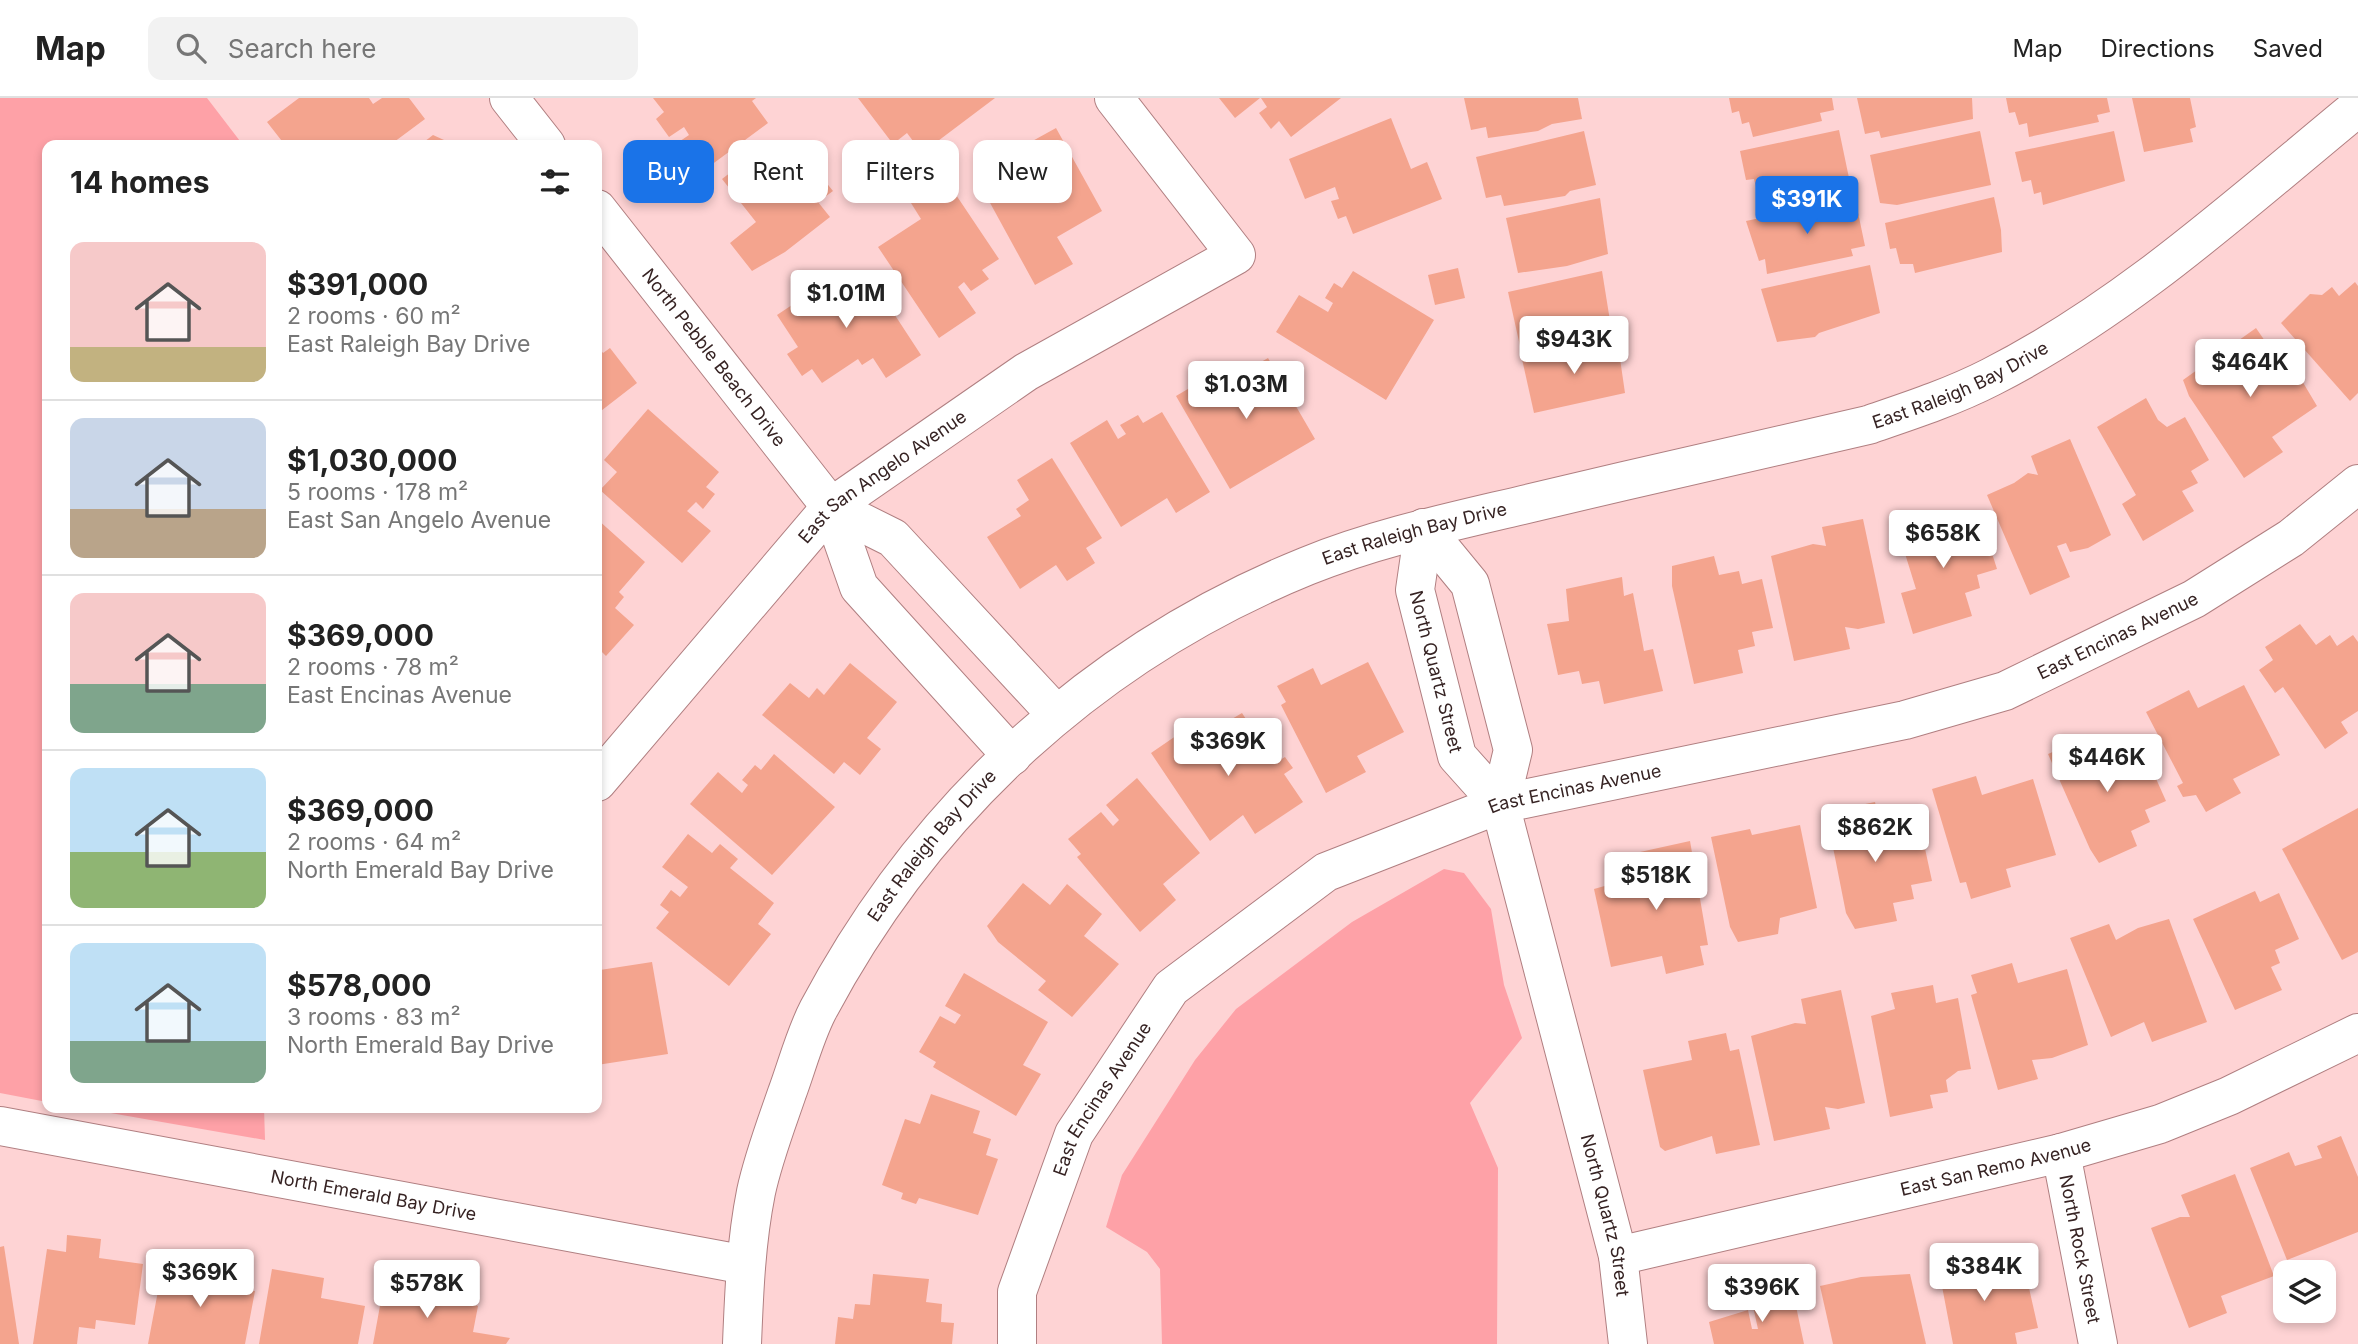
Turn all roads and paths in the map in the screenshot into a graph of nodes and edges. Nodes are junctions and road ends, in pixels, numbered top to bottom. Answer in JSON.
{"nodes":[{"id":1,"x":509,"y":98,"type":"edge"},
{"id":2,"x":1114,"y":98,"type":"edge"},
{"id":3,"x":2358,"y":107,"type":"edge"},
{"id":4,"x":543,"y":140,"type":"edge"},
{"id":5,"x":602,"y":215,"type":"edge"},
{"id":6,"x":2358,"y":484,"type":"edge"},
{"id":7,"x":831,"y":507,"type":"junction"},
{"id":8,"x":1423,"y":528,"type":"junction"},
{"id":9,"x":1055,"y":713,"type":"junction"},
{"id":10,"x":1012,"y":756,"type":"junction"},
{"id":11,"x":602,"y":776,"type":"edge"},
{"id":12,"x":1500,"y":804,"type":"junction"},
{"id":13,"x":2358,"y":1033,"type":"edge"},
{"id":14,"x":0,"y":1126,"type":"edge"},
{"id":15,"x":2061,"y":1153,"type":"junction"},
{"id":16,"x":1618,"y":1256,"type":"junction"},
{"id":17,"x":746,"y":1265,"type":"junction"},
{"id":18,"x":742,"y":1344,"type":"edge"},
{"id":19,"x":1017,"y":1344,"type":"edge"},
{"id":20,"x":1628,"y":1344,"type":"edge"},
{"id":21,"x":2098,"y":1344,"type":"edge"}],
"edges":[{"from":1,"to":4,"type":"street"},
{"from":2,"to":7,"type":"street","name":"East San Angelo Avenue"},
{"from":3,"to":8,"type":"street","name":"East Raleigh Bay Drive"},
{"from":5,"to":7,"type":"street","name":"North Pebble Beach Drive"},
{"from":6,"to":12,"type":"street","name":"East Encinas Avenue"},
{"from":7,"to":9,"type":"street","name":"North Pebble Beach Drive"},
{"from":7,"to":10,"type":"street","name":"North Pebble Beach Drive"},
{"from":7,"to":11,"type":"street","name":"East San Angelo Avenue"},
{"from":8,"to":9,"type":"street","name":"East Raleigh Bay Drive"},
{"from":8,"to":12,"type":"street","name":"North Quartz Street"},
{"from":8,"to":12,"type":"street","name":"North Quartz Street"},
{"from":9,"to":10,"type":"street","name":"East Raleigh Bay Drive"},
{"from":10,"to":17,"type":"street","name":"East Raleigh Bay Drive"},
{"from":12,"to":16,"type":"street","name":"North Quartz Street"},
{"from":12,"to":19,"type":"street","name":"East Encinas Avenue"},
{"from":13,"to":15,"type":"street","name":"East San Remo Avenue"},
{"from":14,"to":17,"type":"street","name":"North Emerald Bay Drive"},
{"from":15,"to":16,"type":"street","name":"East San Remo Avenue"},
{"from":15,"to":21,"type":"street","name":"North Rock Street"},
{"from":16,"to":20,"type":"street","name":"North Quartz Street"},
{"from":17,"to":18,"type":"street","name":"East Raleigh Bay Drive"}]}
